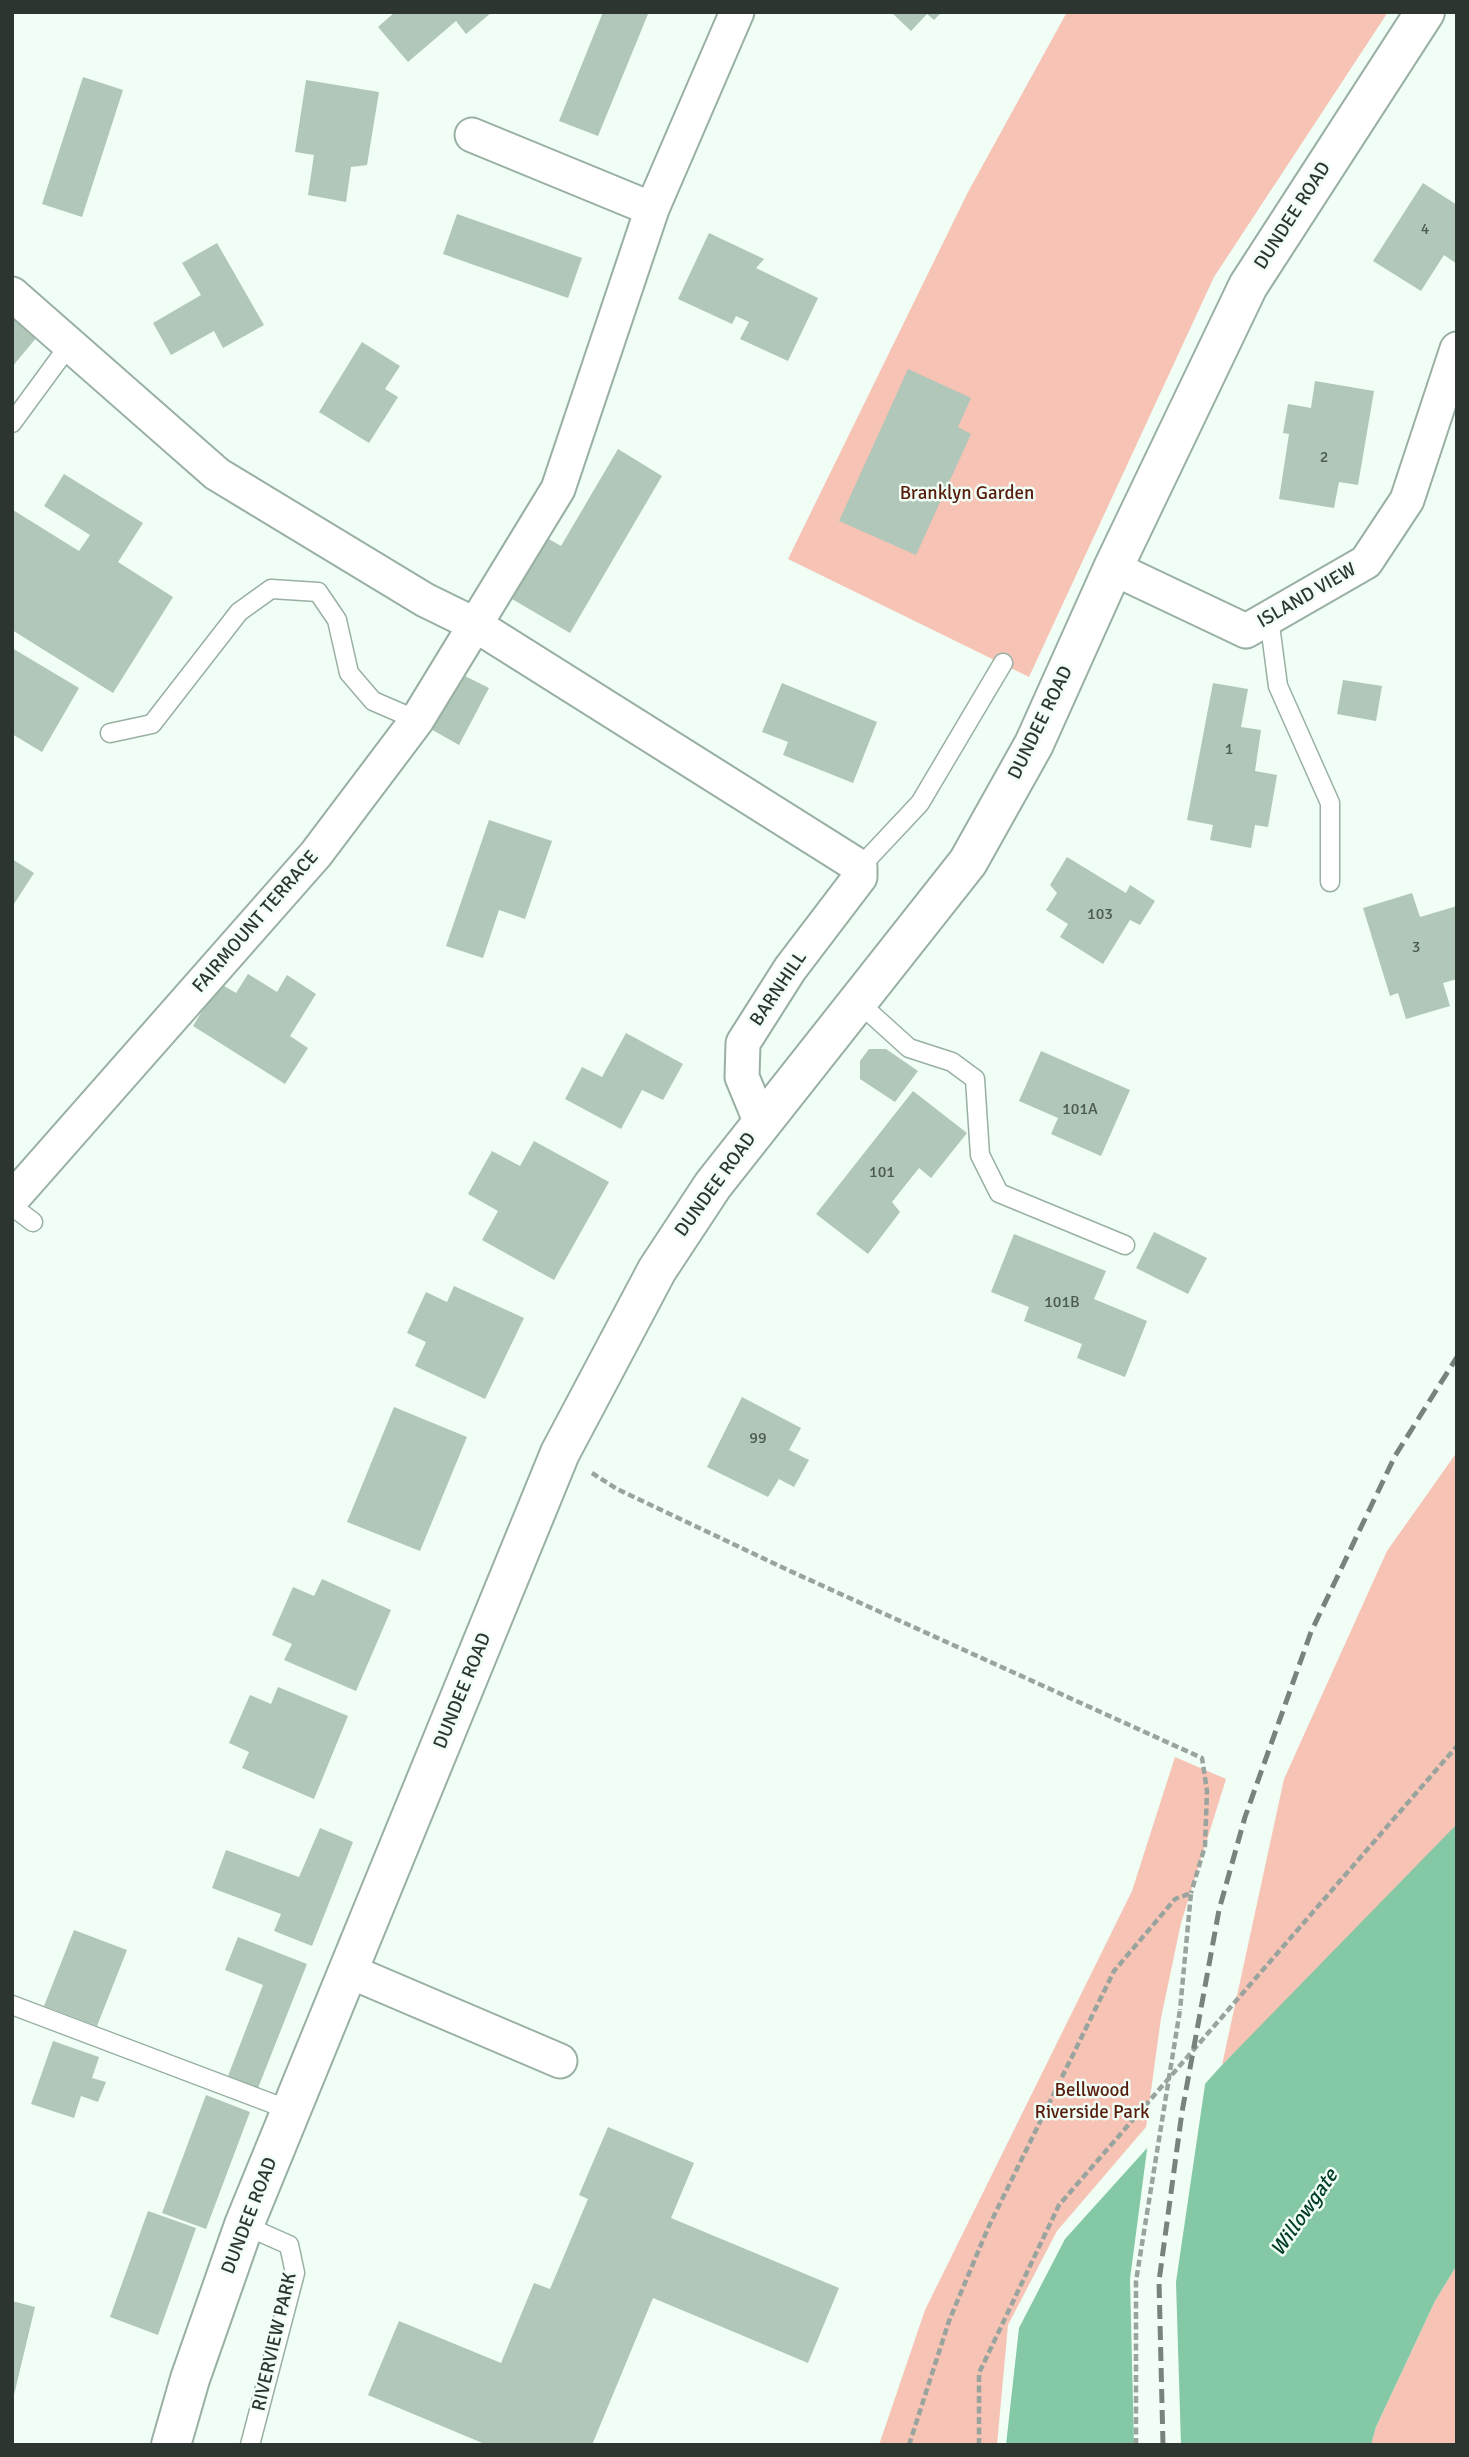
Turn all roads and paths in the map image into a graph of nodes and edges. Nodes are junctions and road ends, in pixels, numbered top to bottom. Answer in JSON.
{"nodes":[{"id":1,"x":737,"y":12,"type":"edge"},
{"id":2,"x":1425,"y":12,"type":"edge"},
{"id":3,"x":472,"y":135,"type":"dead end"},
{"id":4,"x":652,"y":209,"type":"junction"},
{"id":5,"x":12,"y":294,"type":"edge"},
{"id":6,"x":70,"y":344,"type":"junction"},
{"id":7,"x":1457,"y":349,"type":"edge"},
{"id":8,"x":12,"y":423,"type":"edge"},
{"id":9,"x":1113,"y":568,"type":"junction"},
{"id":10,"x":1269,"y":618,"type":"junction"},
{"id":11,"x":474,"y":624,"type":"junction"},
{"id":12,"x":1003,"y":663,"type":"dead end"},
{"id":13,"x":417,"y":720,"type":"junction"},
{"id":14,"x":110,"y":733,"type":"dead end"},
{"id":15,"x":860,"y":867,"type":"junction"},
{"id":16,"x":1330,"y":882,"type":"dead end"},
{"id":17,"x":857,"y":1002,"type":"junction"},
{"id":18,"x":761,"y":1123,"type":"junction"},
{"id":19,"x":12,"y":1206,"type":"edge"},
{"id":20,"x":22,"y":1210,"type":"edge"},
{"id":21,"x":1125,"y":1245,"type":"dead end"},
{"id":22,"x":560,"y":1453,"type":"junction"},
{"id":23,"x":1457,"y":1746,"type":"edge"},
{"id":24,"x":1191,"y":1893,"type":"junction"},
{"id":25,"x":349,"y":1970,"type":"junction"},
{"id":26,"x":12,"y":2005,"type":"edge"},
{"id":27,"x":560,"y":2061,"type":"dead end"},
{"id":28,"x":292,"y":2111,"type":"junction"},
{"id":29,"x":244,"y":2225,"type":"junction"},
{"id":30,"x":171,"y":2445,"type":"edge"},
{"id":31,"x":250,"y":2445,"type":"edge"},
{"id":32,"x":909,"y":2445,"type":"edge"},
{"id":33,"x":979,"y":2445,"type":"edge"},
{"id":34,"x":1136,"y":2445,"type":"edge"}],
"edges":[{"from":1,"to":4,"type":"street","name":"FAIRMOUNT TERRACE"},
{"from":2,"to":9,"type":"main road","name":"DUNDEE ROAD"},
{"from":3,"to":4,"type":"street"},
{"from":4,"to":11,"type":"street","name":"FAIRMOUNT TERRACE"},
{"from":5,"to":6,"type":"street"},
{"from":6,"to":8,"type":"lane"},
{"from":6,"to":11,"type":"street"},
{"from":7,"to":10,"type":"street","name":"ISLAND VIEW"},
{"from":9,"to":10,"type":"street","name":"ISLAND VIEW"},
{"from":9,"to":17,"type":"main road","name":"DUNDEE ROAD"},
{"from":10,"to":16,"type":"lane"},
{"from":11,"to":13,"type":"street","name":"FAIRMOUNT TERRACE"},
{"from":11,"to":15,"type":"street"},
{"from":12,"to":15,"type":"lane"},
{"from":13,"to":14,"type":"lane"},
{"from":13,"to":20,"type":"street","name":"FAIRMOUNT TERRACE"},
{"from":15,"to":18,"type":"street","name":"BARNHILL"},
{"from":17,"to":18,"type":"main road","name":"DUNDEE ROAD"},
{"from":17,"to":21,"type":"lane"},
{"from":18,"to":22,"type":"main road","name":"DUNDEE ROAD"},
{"from":19,"to":20,"type":"lane"},
{"from":22,"to":24,"type":"path"},
{"from":22,"to":25,"type":"main road","name":"DUNDEE ROAD"},
{"from":23,"to":33,"type":"path"},
{"from":24,"to":32,"type":"path"},
{"from":24,"to":34,"type":"path","bridge":true},
{"from":25,"to":27,"type":"street"},
{"from":25,"to":28,"type":"main road","name":"DUNDEE ROAD"},
{"from":26,"to":28,"type":"lane"},
{"from":28,"to":29,"type":"main road","name":"DUNDEE ROAD"},
{"from":29,"to":30,"type":"main road","name":"DUNDEE ROAD"},
{"from":29,"to":31,"type":"lane","name":"RIVERVIEW PARK"}]}
